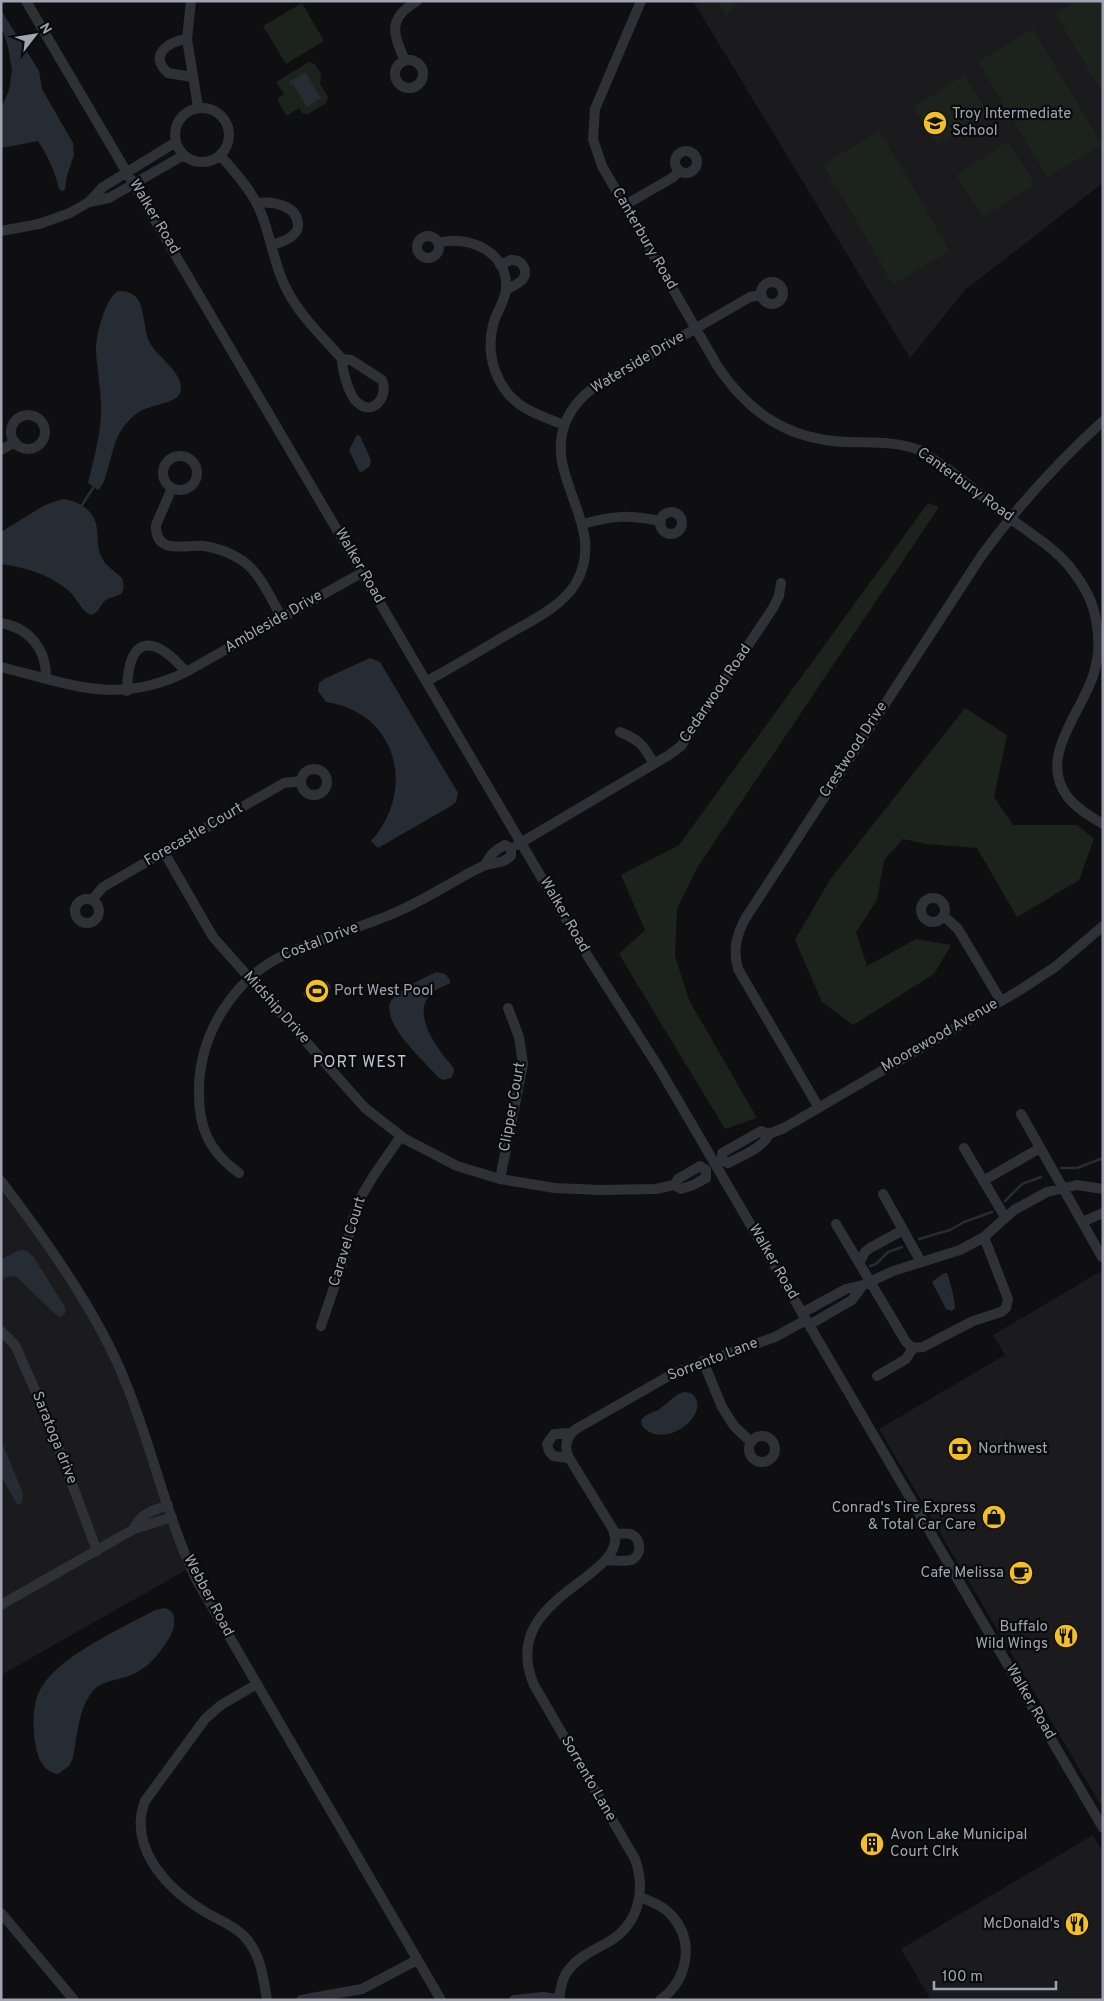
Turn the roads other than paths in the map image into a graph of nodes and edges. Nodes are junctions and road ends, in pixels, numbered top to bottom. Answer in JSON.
{"nodes":[{"id":1,"x":26,"y":1,"type":"edge"},
{"id":2,"x":191,"y":1,"type":"edge"},
{"id":3,"x":417,"y":1,"type":"edge"},
{"id":4,"x":642,"y":1,"type":"edge"},
{"id":5,"x":187,"y":39,"type":"junction"},
{"id":6,"x":405,"y":61,"type":"dead end"},
{"id":7,"x":192,"y":78,"type":"junction"},
{"id":8,"x":198,"y":107,"type":"junction"},
{"id":9,"x":176,"y":142,"type":"junction"},
{"id":10,"x":184,"y":155,"type":"junction"},
{"id":11,"x":220,"y":155,"type":"junction"},
{"id":12,"x":127,"y":171,"type":"junction"},
{"id":13,"x":680,"y":171,"type":"dead end"},
{"id":14,"x":134,"y":184,"type":"junction"},
{"id":15,"x":89,"y":202,"type":"junction"},
{"id":16,"x":257,"y":203,"type":"junction"},
{"id":17,"x":625,"y":205,"type":"junction"},
{"id":18,"x":1,"y":231,"type":"edge"},
{"id":19,"x":438,"y":243,"type":"dead end"},
{"id":20,"x":271,"y":245,"type":"junction"},
{"id":21,"x":500,"y":264,"type":"junction"},
{"id":22,"x":506,"y":290,"type":"junction"},
{"id":23,"x":762,"y":294,"type":"dead end"},
{"id":24,"x":696,"y":328,"type":"junction"},
{"id":25,"x":342,"y":359,"type":"junction"},
{"id":26,"x":1103,"y":421,"type":"edge"},
{"id":27,"x":564,"y":425,"type":"junction"},
{"id":28,"x":15,"y":442,"type":"dead end"},
{"id":29,"x":1,"y":450,"type":"edge"},
{"id":30,"x":172,"y":488,"type":"dead end"},
{"id":31,"x":1010,"y":518,"type":"junction"},
{"id":32,"x":661,"y":520,"type":"dead end"},
{"id":33,"x":583,"y":524,"type":"junction"},
{"id":34,"x":363,"y":572,"type":"junction"},
{"id":35,"x":781,"y":583,"type":"dead end"},
{"id":36,"x":282,"y":618,"type":"junction"},
{"id":37,"x":1,"y":623,"type":"edge"},
{"id":38,"x":1,"y":667,"type":"edge"},
{"id":39,"x":186,"y":672,"type":"junction"},
{"id":40,"x":46,"y":679,"type":"junction"},
{"id":41,"x":427,"y":681,"type":"junction"},
{"id":42,"x":127,"y":691,"type":"junction"},
{"id":43,"x":620,"y":732,"type":"dead end"},
{"id":44,"x":654,"y":764,"type":"junction"},
{"id":45,"x":301,"y":781,"type":"dead end"},
{"id":46,"x":1103,"y":824,"type":"edge"},
{"id":47,"x":522,"y":842,"type":"junction"},
{"id":48,"x":164,"y":852,"type":"junction"},
{"id":49,"x":92,"y":900,"type":"dead end"},
{"id":50,"x":944,"y":916,"type":"dead end"},
{"id":51,"x":1103,"y":926,"type":"edge"},
{"id":52,"x":250,"y":979,"type":"junction"},
{"id":53,"x":1001,"y":1001,"type":"junction"},
{"id":54,"x":508,"y":1008,"type":"dead end"},
{"id":55,"x":819,"y":1108,"type":"junction"},
{"id":56,"x":1021,"y":1114,"type":"dead end"},
{"id":57,"x":401,"y":1136,"type":"junction"},
{"id":58,"x":964,"y":1148,"type":"dead end"},
{"id":59,"x":1040,"y":1148,"type":"junction"},
{"id":60,"x":719,"y":1162,"type":"junction"},
{"id":61,"x":239,"y":1173,"type":"dead end"},
{"id":62,"x":500,"y":1179,"type":"junction"},
{"id":63,"x":1,"y":1181,"type":"edge"},
{"id":64,"x":984,"y":1181,"type":"junction"},
{"id":65,"x":1063,"y":1187,"type":"junction"},
{"id":66,"x":1103,"y":1188,"type":"edge"},
{"id":67,"x":883,"y":1194,"type":"dead end"},
{"id":68,"x":1103,"y":1212,"type":"edge"},
{"id":69,"x":1005,"y":1217,"type":"junction"},
{"id":70,"x":1082,"y":1222,"type":"junction"},
{"id":71,"x":836,"y":1224,"type":"dead end"},
{"id":72,"x":903,"y":1230,"type":"junction"},
{"id":73,"x":984,"y":1237,"type":"junction"},
{"id":74,"x":1102,"y":1257,"type":"edge"},
{"id":75,"x":921,"y":1262,"type":"junction"},
{"id":76,"x":859,"y":1263,"type":"junction"},
{"id":77,"x":866,"y":1283,"type":"junction"},
{"id":78,"x":806,"y":1320,"type":"junction"},
{"id":79,"x":321,"y":1326,"type":"dead end"},
{"id":80,"x":1,"y":1331,"type":"edge"},
{"id":81,"x":913,"y":1348,"type":"junction"},
{"id":82,"x":704,"y":1362,"type":"junction"},
{"id":83,"x":877,"y":1376,"type":"dead end"},
{"id":84,"x":571,"y":1433,"type":"junction"},
{"id":85,"x":751,"y":1442,"type":"dead end"},
{"id":86,"x":569,"y":1458,"type":"junction"},
{"id":87,"x":168,"y":1505,"type":"junction"},
{"id":88,"x":172,"y":1517,"type":"junction"},
{"id":89,"x":134,"y":1529,"type":"junction"},
{"id":90,"x":614,"y":1534,"type":"junction"},
{"id":91,"x":97,"y":1551,"type":"junction"},
{"id":92,"x":606,"y":1560,"type":"junction"},
{"id":93,"x":1,"y":1605,"type":"edge"},
{"id":94,"x":256,"y":1684,"type":"junction"},
{"id":95,"x":1103,"y":1828,"type":"edge"},
{"id":96,"x":640,"y":1897,"type":"junction"},
{"id":97,"x":1,"y":1913,"type":"edge"},
{"id":98,"x":417,"y":1960,"type":"junction"},
{"id":99,"x":560,"y":1999,"type":"edge"},
{"id":100,"x":74,"y":2000,"type":"edge"},
{"id":101,"x":267,"y":2000,"type":"edge"},
{"id":102,"x":301,"y":2000,"type":"edge"},
{"id":103,"x":441,"y":2000,"type":"edge"},
{"id":104,"x":514,"y":2000,"type":"edge"},
{"id":105,"x":660,"y":2000,"type":"edge"}],
"edges":[{"from":1,"to":12,"type":"street","name":"Walker Road"},
{"from":2,"to":5,"type":"street"},
{"from":3,"to":6,"type":"street"},
{"from":4,"to":17,"type":"street","name":"Canterbury Road"},
{"from":5,"to":7,"type":"street"},
{"from":5,"to":7,"type":"street"},
{"from":7,"to":8,"type":"street"},
{"from":8,"to":9,"type":"street"},
{"from":8,"to":11,"type":"street"},
{"from":9,"to":10,"type":"street"},
{"from":9,"to":12,"type":"street"},
{"from":10,"to":11,"type":"street"},
{"from":10,"to":14,"type":"street"},
{"from":11,"to":16,"type":"street"},
{"from":12,"to":14,"type":"street","name":"Walker Road"},
{"from":12,"to":15,"type":"street"},
{"from":13,"to":17,"type":"street"},
{"from":14,"to":15,"type":"street"},
{"from":14,"to":34,"type":"street","name":"Walker Road"},
{"from":15,"to":18,"type":"street"},
{"from":16,"to":20,"type":"street"},
{"from":16,"to":20,"type":"street"},
{"from":17,"to":24,"type":"street","name":"Canterbury Road"},
{"from":19,"to":21,"type":"street"},
{"from":20,"to":25,"type":"street"},
{"from":21,"to":22,"type":"street"},
{"from":21,"to":22,"type":"street"},
{"from":22,"to":27,"type":"street"},
{"from":23,"to":24,"type":"street","name":"Waterside Drive"},
{"from":24,"to":27,"type":"street","name":"Waterside Drive"},
{"from":24,"to":31,"type":"street","name":"Canterbury Road"},
{"from":25,"to":25,"type":"street"},
{"from":26,"to":31,"type":"street","name":"Crestwood Drive"},
{"from":27,"to":33,"type":"street","name":"Waterside Drive"},
{"from":28,"to":29,"type":"street"},
{"from":30,"to":36,"type":"street"},
{"from":31,"to":46,"type":"street","name":"Canterbury Road"},
{"from":31,"to":55,"type":"street","name":"Crestwood Drive"},
{"from":32,"to":33,"type":"street"},
{"from":33,"to":41,"type":"street","name":"Waterside Drive"},
{"from":34,"to":36,"type":"street","name":"Ambleside Drive"},
{"from":34,"to":41,"type":"street","name":"Walker Road"},
{"from":35,"to":44,"type":"street","name":"Cedarwood Road"},
{"from":36,"to":39,"type":"street","name":"Ambleside Drive"},
{"from":37,"to":40,"type":"street"},
{"from":38,"to":40,"type":"street","name":"Ambleside Drive"},
{"from":39,"to":42,"type":"street","name":"Ambleside Drive"},
{"from":39,"to":42,"type":"street"},
{"from":40,"to":42,"type":"street","name":"Ambleside Drive"},
{"from":41,"to":47,"type":"street","name":"Walker Road"},
{"from":43,"to":44,"type":"street"},
{"from":44,"to":47,"type":"street","name":"Cedarwood Road"},
{"from":45,"to":48,"type":"street","name":"Forecastle Court"},
{"from":47,"to":52,"type":"street","name":"Costal Drive"},
{"from":47,"to":60,"type":"street","name":"Walker Road"},
{"from":48,"to":49,"type":"street","name":"Forecastle Court"},
{"from":48,"to":52,"type":"street","name":"Midship Drive"},
{"from":50,"to":53,"type":"street"},
{"from":51,"to":53,"type":"street","name":"Moorewood Avenue"},
{"from":52,"to":57,"type":"street","name":"Midship Drive"},
{"from":52,"to":61,"type":"street","name":"Costal Drive"},
{"from":53,"to":55,"type":"street","name":"Moorewood Avenue"},
{"from":54,"to":62,"type":"street","name":"Clipper Court"},
{"from":55,"to":60,"type":"street","name":"Moorewood Avenue"},
{"from":56,"to":59,"type":"street"},
{"from":57,"to":62,"type":"street","name":"Midship Drive"},
{"from":57,"to":79,"type":"street","name":"Caravel Court"},
{"from":58,"to":64,"type":"street"},
{"from":59,"to":64,"type":"street"},
{"from":59,"to":65,"type":"street"},
{"from":60,"to":62,"type":"street","name":"Midship Drive"},
{"from":60,"to":78,"type":"street","name":"Walker Road"},
{"from":63,"to":87,"type":"street","name":"Webber Road"},
{"from":64,"to":69,"type":"street"},
{"from":65,"to":66,"type":"street","name":"Sorrento Lane"},
{"from":65,"to":69,"type":"street","name":"Sorrento Lane"},
{"from":65,"to":70,"type":"street"},
{"from":67,"to":72,"type":"street"},
{"from":68,"to":70,"type":"street"},
{"from":69,"to":73,"type":"street","name":"Sorrento Lane"},
{"from":70,"to":74,"type":"street"},
{"from":71,"to":76,"type":"street"},
{"from":72,"to":75,"type":"street"},
{"from":72,"to":76,"type":"street"},
{"from":73,"to":75,"type":"street","name":"Sorrento Lane"},
{"from":73,"to":81,"type":"street"},
{"from":75,"to":77,"type":"street","name":"Sorrento Lane"},
{"from":76,"to":77,"type":"street"},
{"from":77,"to":78,"type":"street","name":"Sorrento Lane"},
{"from":77,"to":81,"type":"street"},
{"from":78,"to":82,"type":"street","name":"Sorrento Lane"},
{"from":78,"to":95,"type":"street","name":"Walker Road"},
{"from":80,"to":91,"type":"street","name":"Saratoga drive"},
{"from":81,"to":83,"type":"street"},
{"from":82,"to":84,"type":"street","name":"Sorrento Lane"},
{"from":82,"to":85,"type":"street"},
{"from":84,"to":86,"type":"street"},
{"from":84,"to":86,"type":"street","name":"Sorrento Lane"},
{"from":86,"to":90,"type":"street"},
{"from":87,"to":88,"type":"street","name":"Webber Road"},
{"from":87,"to":89,"type":"street"},
{"from":88,"to":89,"type":"street"},
{"from":88,"to":94,"type":"street","name":"Webber Road"},
{"from":89,"to":91,"type":"street"},
{"from":90,"to":92,"type":"street"},
{"from":90,"to":92,"type":"street"},
{"from":91,"to":93,"type":"street"},
{"from":92,"to":96,"type":"street","name":"Sorrento Lane"},
{"from":94,"to":98,"type":"street","name":"Webber Road"},
{"from":94,"to":101,"type":"street"},
{"from":96,"to":99,"type":"street","name":"Sorrento Lane"},
{"from":96,"to":105,"type":"street"},
{"from":97,"to":100,"type":"street"},
{"from":98,"to":102,"type":"street"},
{"from":98,"to":103,"type":"street","name":"Webber Road"},
{"from":99,"to":104,"type":"street"}]}
